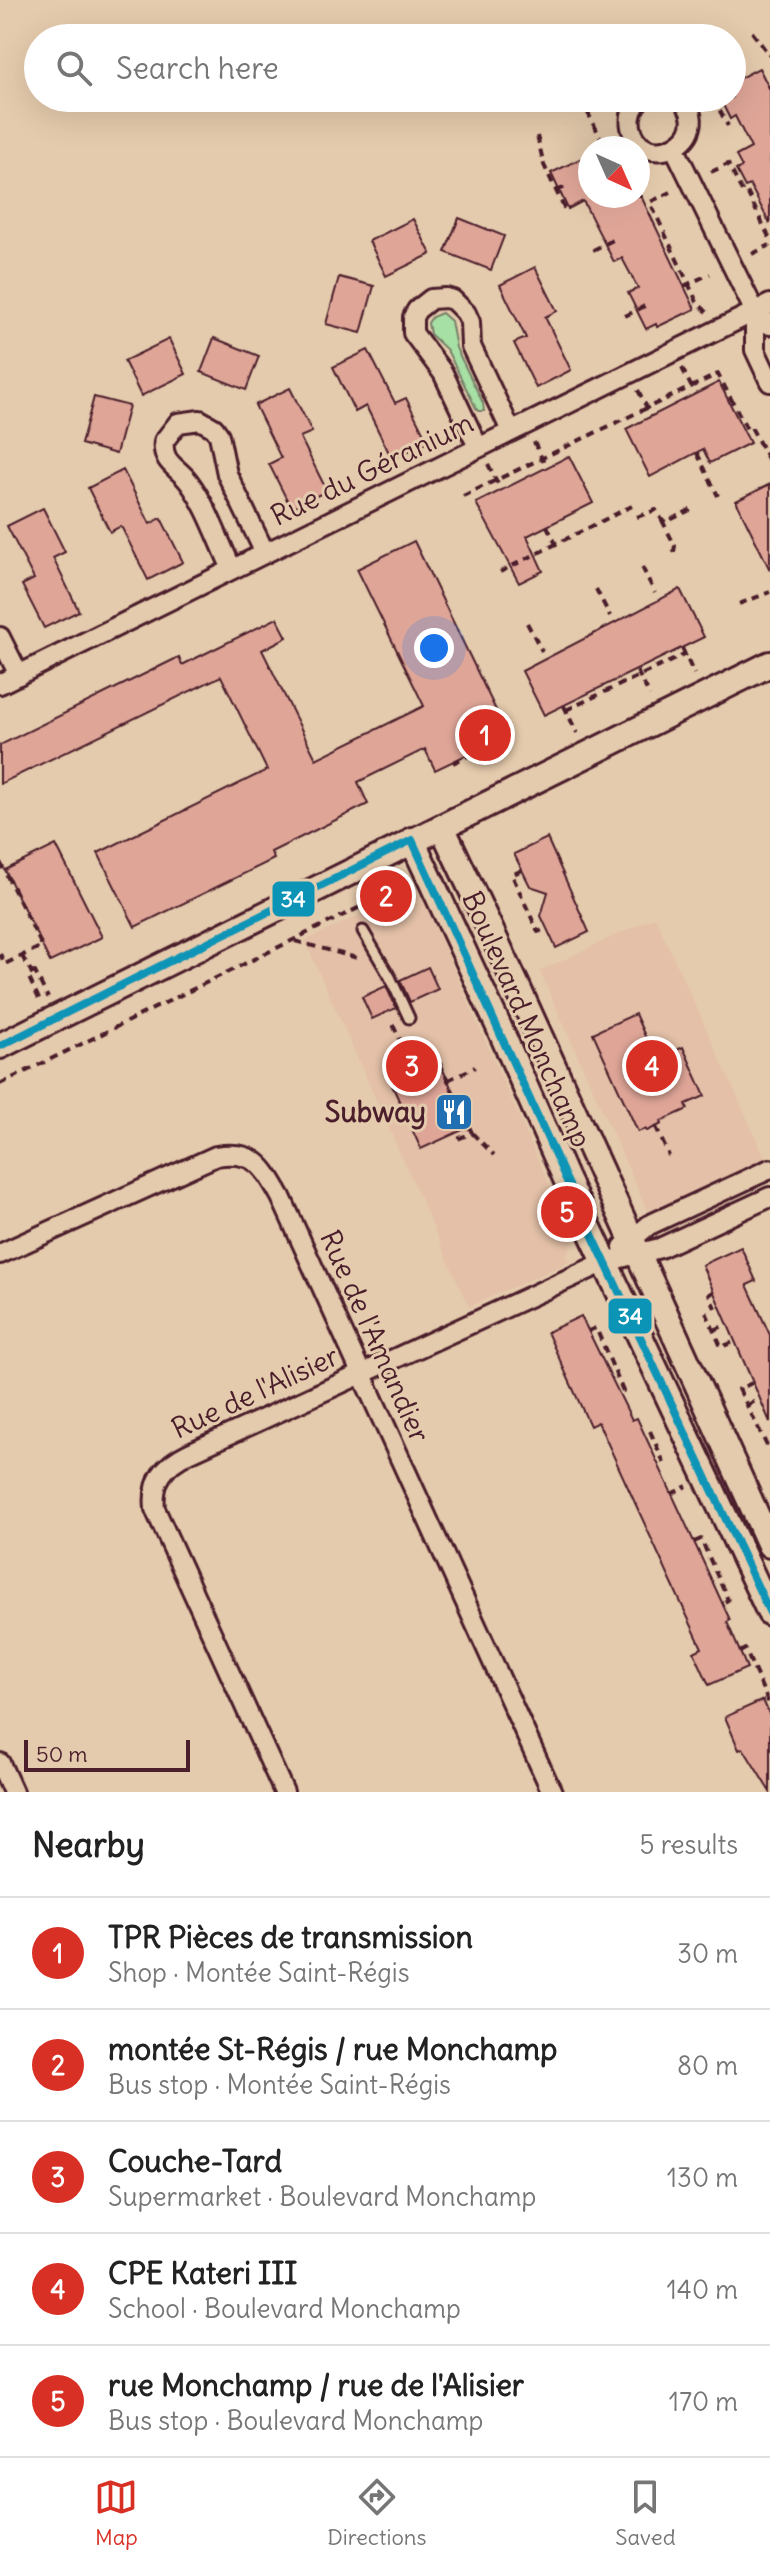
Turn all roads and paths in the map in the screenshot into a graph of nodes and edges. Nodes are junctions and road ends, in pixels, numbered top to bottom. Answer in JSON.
{"nodes":[{"id":1,"x":752,"y":32,"type":"dead end"},
{"id":2,"x":770,"y":56,"type":"edge"},
{"id":3,"x":588,"y":112,"type":"edge"},
{"id":4,"x":632,"y":112,"type":"edge"},
{"id":5,"x":690,"y":112,"type":"edge"},
{"id":6,"x":723,"y":112,"type":"edge"},
{"id":7,"x":728,"y":126,"type":"dead end"},
{"id":8,"x":537,"y":136,"type":"dead end"},
{"id":9,"x":600,"y":136,"type":"edge"},
{"id":10,"x":674,"y":147,"type":"junction"},
{"id":11,"x":711,"y":172,"type":"dead end"},
{"id":12,"x":569,"y":185,"type":"dead end"},
{"id":13,"x":556,"y":191,"type":"junction"},
{"id":14,"x":671,"y":192,"type":"dead end"},
{"id":15,"x":566,"y":212,"type":"dead end"},
{"id":16,"x":615,"y":239,"type":"dead end"},
{"id":17,"x":770,"y":242,"type":"edge"},
{"id":18,"x":593,"y":250,"type":"dead end"},
{"id":19,"x":752,"y":254,"type":"dead end"},
{"id":20,"x":710,"y":274,"type":"dead end"},
{"id":21,"x":686,"y":285,"type":"junction"},
{"id":22,"x":647,"y":305,"type":"dead end"},
{"id":23,"x":762,"y":308,"type":"edge"},
{"id":24,"x":625,"y":316,"type":"dead end"},
{"id":25,"x":711,"y":316,"type":"dead end"},
{"id":26,"x":770,"y":325,"type":"edge"},
{"id":27,"x":682,"y":368,"type":"dead end"},
{"id":28,"x":770,"y":382,"type":"edge"},
{"id":29,"x":690,"y":385,"type":"junction"},
{"id":30,"x":638,"y":390,"type":"dead end"},
{"id":31,"x":695,"y":394,"type":"dead end"},
{"id":32,"x":646,"y":406,"type":"junction"},
{"id":33,"x":651,"y":416,"type":"dead end"},
{"id":34,"x":511,"y":431,"type":"junction"},
{"id":35,"x":534,"y":442,"type":"dead end"},
{"id":36,"x":478,"y":447,"type":"junction"},
{"id":37,"x":697,"y":453,"type":"dead end"},
{"id":38,"x":542,"y":458,"type":"junction"},
{"id":39,"x":770,"y":463,"type":"edge"},
{"id":40,"x":488,"y":464,"type":"dead end"},
{"id":41,"x":546,"y":467,"type":"dead end"},
{"id":42,"x":496,"y":480,"type":"junction"},
{"id":43,"x":501,"y":490,"type":"dead end"},
{"id":44,"x":463,"y":496,"type":"dead end"},
{"id":45,"x":718,"y":496,"type":"dead end"},
{"id":46,"x":632,"y":506,"type":"dead end"},
{"id":47,"x":692,"y":509,"type":"dead end"},
{"id":48,"x":637,"y":517,"type":"dead end"},
{"id":49,"x":662,"y":520,"type":"junction"},
{"id":50,"x":547,"y":526,"type":"dead end"},
{"id":51,"x":556,"y":544,"type":"junction"},
{"id":52,"x":265,"y":553,"type":"junction"},
{"id":53,"x":667,"y":554,"type":"dead end"},
{"id":54,"x":642,"y":567,"type":"dead end"},
{"id":55,"x":232,"y":569,"type":"junction"},
{"id":56,"x":500,"y":572,"type":"dead end"},
{"id":57,"x":596,"y":589,"type":"dead end"},
{"id":58,"x":770,"y":592,"type":"edge"},
{"id":59,"x":655,"y":593,"type":"dead end"},
{"id":60,"x":739,"y":604,"type":"dead end"},
{"id":61,"x":610,"y":616,"type":"dead end"},
{"id":62,"x":527,"y":623,"type":"dead end"},
{"id":63,"x":0,"y":637,"type":"edge"},
{"id":64,"x":682,"y":648,"type":"dead end"},
{"id":65,"x":542,"y":651,"type":"dead end"},
{"id":66,"x":686,"y":654,"type":"junction"},
{"id":67,"x":770,"y":664,"type":"edge"},
{"id":68,"x":637,"y":671,"type":"dead end"},
{"id":69,"x":694,"y":674,"type":"dead end"},
{"id":70,"x":19,"y":675,"type":"junction"},
{"id":71,"x":640,"y":677,"type":"junction"},
{"id":72,"x":0,"y":684,"type":"edge"},
{"id":73,"x":650,"y":696,"type":"dead end"},
{"id":74,"x":577,"y":733,"type":"dead end"},
{"id":75,"x":483,"y":747,"type":"dead end"},
{"id":76,"x":453,"y":763,"type":"dead end"},
{"id":77,"x":442,"y":827,"type":"junction"},
{"id":78,"x":412,"y":840,"type":"junction"},
{"id":79,"x":0,"y":862,"type":"edge"},
{"id":80,"x":522,"y":870,"type":"dead end"},
{"id":81,"x":410,"y":881,"type":"dead end"},
{"id":82,"x":547,"y":928,"type":"dead end"},
{"id":83,"x":363,"y":931,"type":"dead end"},
{"id":84,"x":293,"y":941,"type":"junction"},
{"id":85,"x":0,"y":954,"type":"edge"},
{"id":86,"x":22,"y":956,"type":"junction"},
{"id":87,"x":357,"y":958,"type":"dead end"},
{"id":88,"x":32,"y":973,"type":"junction"},
{"id":89,"x":48,"y":998,"type":"dead end"},
{"id":90,"x":40,"y":1001,"type":"dead end"},
{"id":91,"x":409,"y":1018,"type":"dead end"},
{"id":92,"x":393,"y":1025,"type":"dead end"},
{"id":93,"x":0,"y":1046,"type":"edge"},
{"id":94,"x":434,"y":1050,"type":"dead end"},
{"id":95,"x":410,"y":1061,"type":"dead end"},
{"id":96,"x":475,"y":1067,"type":"dead end"},
{"id":97,"x":448,"y":1080,"type":"junction"},
{"id":98,"x":0,"y":1084,"type":"edge"},
{"id":99,"x":656,"y":1127,"type":"dead end"},
{"id":100,"x":472,"y":1133,"type":"junction"},
{"id":101,"x":455,"y":1140,"type":"dead end"},
{"id":102,"x":494,"y":1155,"type":"dead end"},
{"id":103,"x":669,"y":1156,"type":"dead end"},
{"id":104,"x":770,"y":1169,"type":"edge"},
{"id":105,"x":770,"y":1197,"type":"edge"},
{"id":106,"x":635,"y":1247,"type":"junction"},
{"id":107,"x":0,"y":1254,"type":"edge"},
{"id":108,"x":605,"y":1262,"type":"junction"},
{"id":109,"x":714,"y":1292,"type":"dead end"},
{"id":110,"x":715,"y":1308,"type":"dead end"},
{"id":111,"x":706,"y":1312,"type":"dead end"},
{"id":112,"x":726,"y":1325,"type":"dead end"},
{"id":113,"x":714,"y":1330,"type":"junction"},
{"id":114,"x":588,"y":1331,"type":"dead end"},
{"id":115,"x":734,"y":1342,"type":"dead end"},
{"id":116,"x":361,"y":1373,"type":"junction"},
{"id":117,"x":752,"y":1383,"type":"dead end"},
{"id":118,"x":620,"y":1393,"type":"dead end"},
{"id":119,"x":760,"y":1399,"type":"dead end"},
{"id":120,"x":747,"y":1405,"type":"junction"},
{"id":121,"x":644,"y":1433,"type":"dead end"},
{"id":122,"x":770,"y":1435,"type":"edge"},
{"id":123,"x":763,"y":1438,"type":"junction"},
{"id":124,"x":770,"y":1452,"type":"edge"},
{"id":125,"x":664,"y":1463,"type":"dead end"},
{"id":126,"x":692,"y":1484,"type":"dead end"},
{"id":127,"x":671,"y":1494,"type":"dead end"},
{"id":128,"x":694,"y":1542,"type":"dead end"},
{"id":129,"x":770,"y":1545,"type":"edge"},
{"id":130,"x":722,"y":1603,"type":"dead end"},
{"id":131,"x":770,"y":1613,"type":"edge"},
{"id":132,"x":740,"y":1652,"type":"dead end"},
{"id":133,"x":770,"y":1706,"type":"edge"},
{"id":134,"x":0,"y":1763,"type":"edge"},
{"id":135,"x":13,"y":1792,"type":"edge"},
{"id":136,"x":284,"y":1792,"type":"edge"},
{"id":137,"x":552,"y":1792,"type":"edge"}],
"edges":[{"from":1,"to":2,"type":"path"},
{"from":3,"to":9,"type":"path"},
{"from":4,"to":10,"type":"street"},
{"from":5,"to":10,"type":"street"},
{"from":6,"to":7,"type":"path"},
{"from":8,"to":13,"type":"path"},
{"from":10,"to":23,"type":"street"},
{"from":11,"to":17,"type":"path"},
{"from":12,"to":13,"type":"path"},
{"from":13,"to":15,"type":"path"},
{"from":14,"to":21,"type":"path"},
{"from":16,"to":18,"type":"path"},
{"from":17,"to":19,"type":"path"},
{"from":20,"to":21,"type":"path"},
{"from":21,"to":25,"type":"path"},
{"from":22,"to":24,"type":"path"},
{"from":23,"to":26,"type":"street"},
{"from":23,"to":28,"type":"street"},
{"from":23,"to":34,"type":"street","name":"Rue du Géranium"},
{"from":27,"to":29,"type":"path"},
{"from":29,"to":31,"type":"path"},
{"from":29,"to":32,"type":"path"},
{"from":29,"to":39,"type":"path"},
{"from":30,"to":32,"type":"path"},
{"from":32,"to":33,"type":"path"},
{"from":32,"to":38,"type":"path"},
{"from":34,"to":36,"type":"street","name":"Rue du Géranium"},
{"from":34,"to":36,"type":"street"},
{"from":35,"to":38,"type":"path"},
{"from":36,"to":52,"type":"street","name":"Rue du Géranium"},
{"from":37,"to":45,"type":"path"},
{"from":38,"to":41,"type":"path"},
{"from":38,"to":42,"type":"path"},
{"from":40,"to":42,"type":"path"},
{"from":42,"to":43,"type":"path"},
{"from":42,"to":44,"type":"path"},
{"from":46,"to":51,"type":"path"},
{"from":47,"to":49,"type":"path"},
{"from":48,"to":49,"type":"path"},
{"from":49,"to":53,"type":"path"},
{"from":50,"to":51,"type":"path"},
{"from":51,"to":56,"type":"path"},
{"from":52,"to":55,"type":"street","name":"Rue du Géranium"},
{"from":52,"to":55,"type":"street"},
{"from":54,"to":59,"type":"path"},
{"from":55,"to":70,"type":"street","name":"Rue du Géranium"},
{"from":57,"to":61,"type":"path"},
{"from":58,"to":60,"type":"path"},
{"from":62,"to":65,"type":"path"},
{"from":63,"to":70,"type":"street"},
{"from":64,"to":66,"type":"path"},
{"from":66,"to":69,"type":"path"},
{"from":66,"to":71,"type":"path"},
{"from":67,"to":77,"type":"street"},
{"from":68,"to":71,"type":"path"},
{"from":70,"to":72,"type":"street","name":"Rue du Géranium"},
{"from":71,"to":73,"type":"path"},
{"from":71,"to":74,"type":"path"},
{"from":75,"to":76,"type":"path"},
{"from":77,"to":78,"type":"street"},
{"from":77,"to":106,"type":"street","name":"Boulevard Monchamp"},
{"from":78,"to":93,"type":"street"},
{"from":78,"to":108,"type":"street","name":"Boulevard Monchamp"},
{"from":79,"to":86,"type":"path"},
{"from":80,"to":82,"type":"path"},
{"from":81,"to":84,"type":"path"},
{"from":83,"to":91,"type":"lane"},
{"from":84,"to":87,"type":"path"},
{"from":84,"to":98,"type":"path"},
{"from":85,"to":86,"type":"path"},
{"from":86,"to":88,"type":"path"},
{"from":88,"to":89,"type":"path"},
{"from":88,"to":90,"type":"path"},
{"from":92,"to":95,"type":"path"},
{"from":94,"to":97,"type":"path"},
{"from":96,"to":97,"type":"path"},
{"from":97,"to":100,"type":"path"},
{"from":99,"to":103,"type":"path"},
{"from":100,"to":101,"type":"path"},
{"from":100,"to":102,"type":"path"},
{"from":104,"to":106,"type":"street","name":"Rue de l'Alisier"},
{"from":105,"to":106,"type":"street","name":"Rue de l'Alisier"},
{"from":106,"to":108,"type":"street","name":"Rue de l'Alisier"},
{"from":106,"to":129,"type":"street","name":"Boulevard Monchamp"},
{"from":107,"to":116,"type":"street","name":"Rue de l'Amandier"},
{"from":108,"to":116,"type":"street","name":"Rue de l'Alisier"},
{"from":108,"to":131,"type":"street","name":"Boulevard Monchamp"},
{"from":109,"to":110,"type":"path"},
{"from":111,"to":113,"type":"path"},
{"from":112,"to":113,"type":"path"},
{"from":113,"to":115,"type":"path"},
{"from":114,"to":118,"type":"path"},
{"from":116,"to":136,"type":"street","name":"Rue de l'Alisier"},
{"from":116,"to":137,"type":"street","name":"Rue de l'Amandier"},
{"from":117,"to":120,"type":"path"},
{"from":119,"to":120,"type":"path"},
{"from":120,"to":123,"type":"path"},
{"from":121,"to":125,"type":"path"},
{"from":122,"to":123,"type":"path"},
{"from":123,"to":124,"type":"path"},
{"from":126,"to":127,"type":"path"},
{"from":128,"to":130,"type":"path"},
{"from":132,"to":133,"type":"path"},
{"from":134,"to":135,"type":"street"}]}
